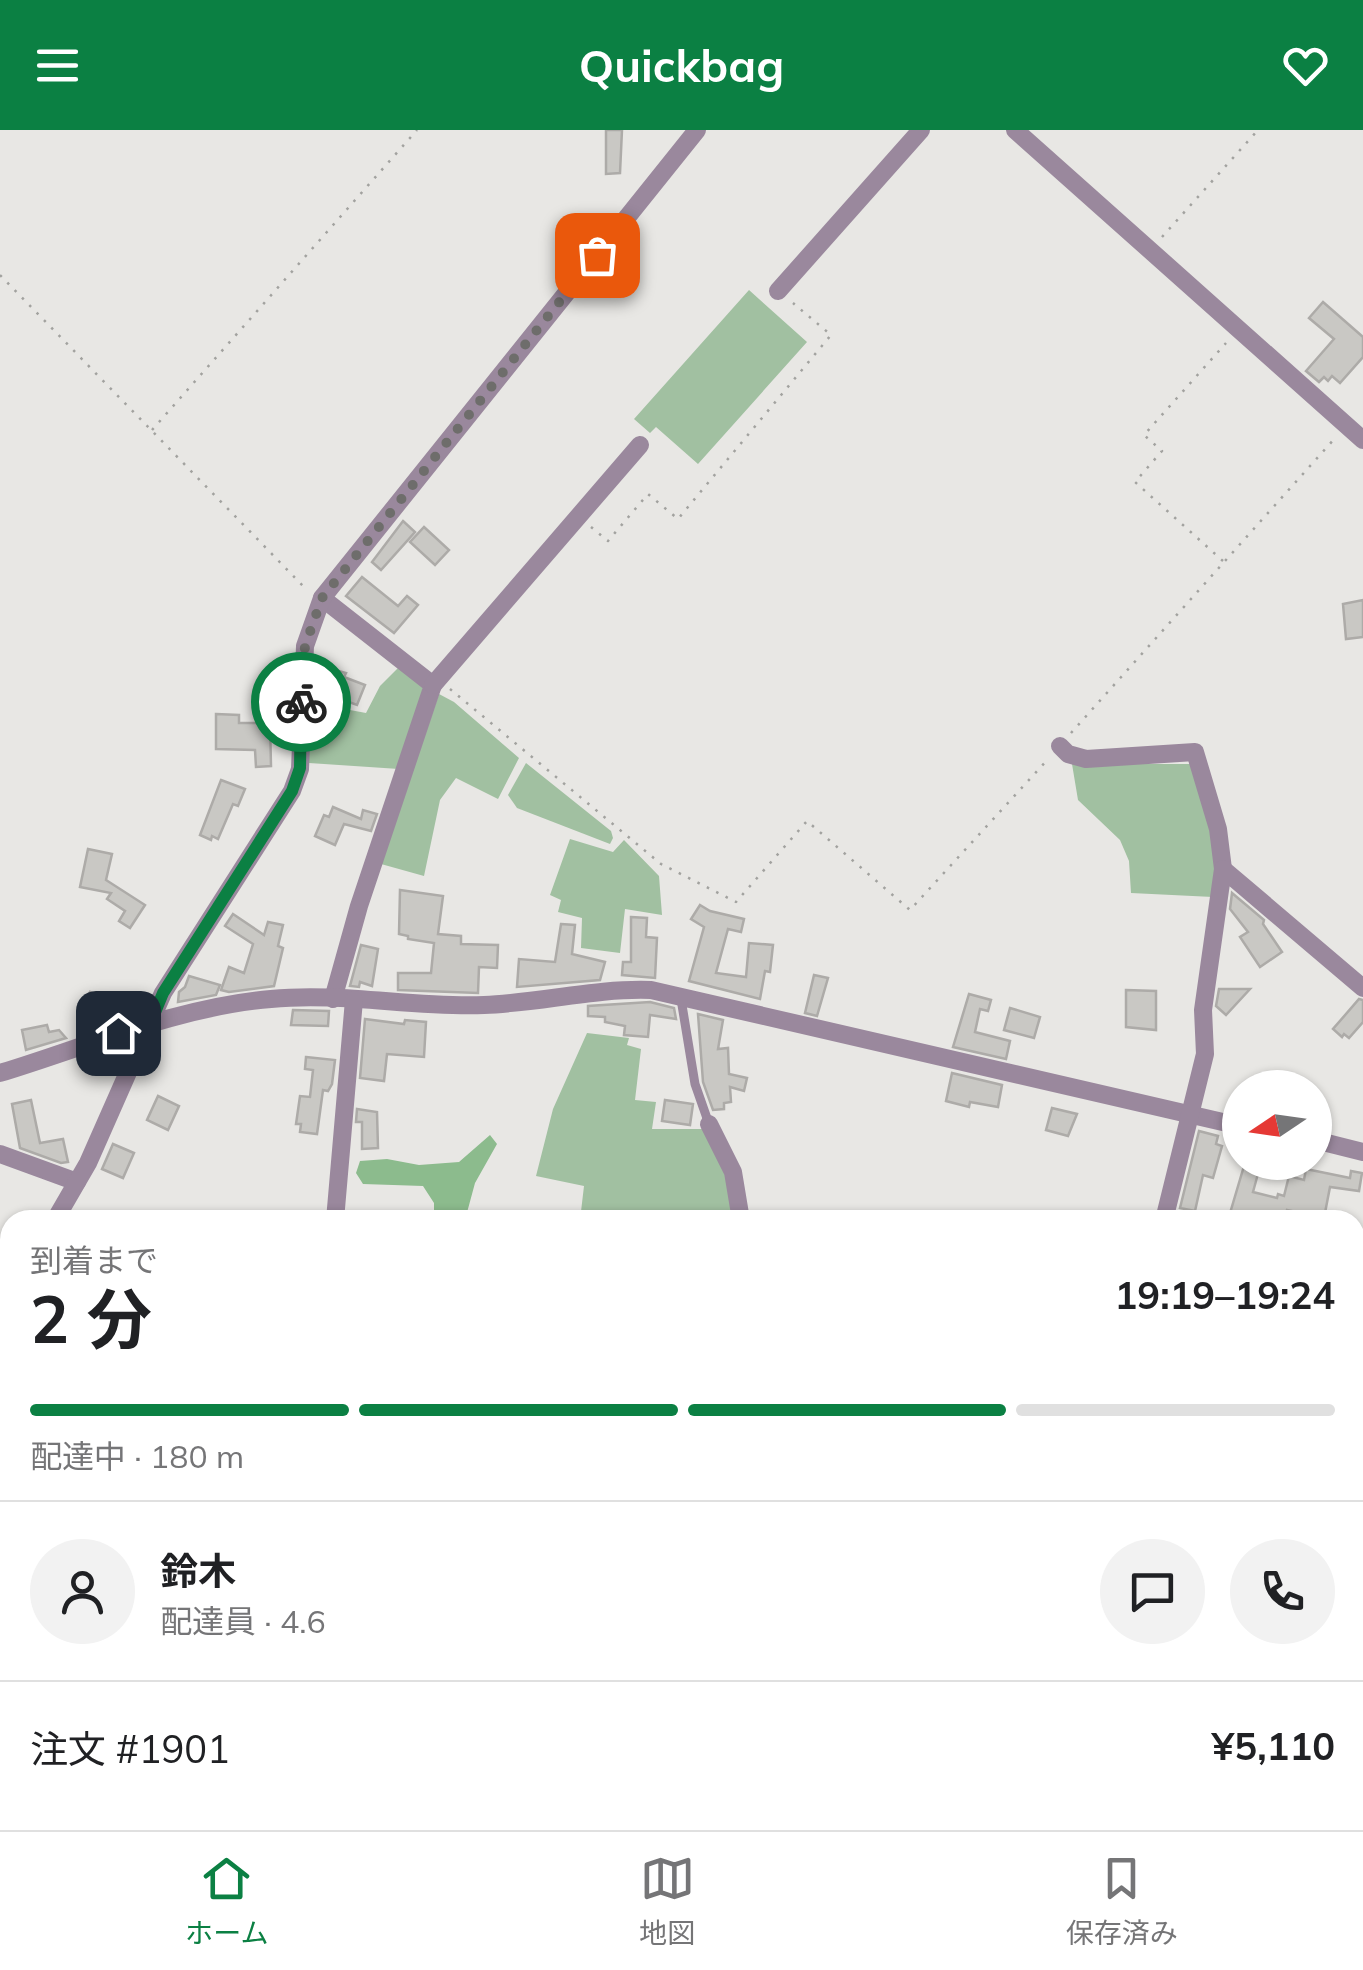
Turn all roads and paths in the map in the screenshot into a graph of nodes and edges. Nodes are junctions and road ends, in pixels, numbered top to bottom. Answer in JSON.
{"nodes":[{"id":1,"x":417,"y":130,"type":"edge"},
{"id":2,"x":697,"y":130,"type":"edge"},
{"id":3,"x":921,"y":130,"type":"edge"},
{"id":4,"x":1016,"y":130,"type":"edge"},
{"id":5,"x":1258,"y":130,"type":"edge"},
{"id":6,"x":1151,"y":250,"type":"junction"},
{"id":7,"x":1,"y":277,"type":"edge"},
{"id":8,"x":778,"y":291,"type":"joint"},
{"id":9,"x":1240,"y":328,"type":"junction"},
{"id":10,"x":1348,"y":423,"type":"junction"},
{"id":11,"x":151,"y":431,"type":"junction"},
{"id":12,"x":1363,"y":440,"type":"edge"},
{"id":13,"x":640,"y":446,"type":"dead end"},
{"id":14,"x":578,"y":516,"type":"junction"},
{"id":15,"x":1224,"y":562,"type":"junction"},
{"id":16,"x":322,"y":598,"type":"junction"},
{"id":17,"x":433,"y":684,"type":"junction"},
{"id":18,"x":1060,"y":746,"type":"junction"},
{"id":19,"x":1223,"y":869,"type":"junction"},
{"id":20,"x":1363,"y":988,"type":"edge"},
{"id":21,"x":680,"y":996,"type":"junction"},
{"id":22,"x":333,"y":998,"type":"junction"},
{"id":23,"x":354,"y":1000,"type":"junction"},
{"id":24,"x":151,"y":1022,"type":"junction"},
{"id":25,"x":0,"y":1073,"type":"edge"},
{"id":26,"x":1187,"y":1116,"type":"junction"},
{"id":27,"x":1222,"y":1123,"type":"edge"},
{"id":28,"x":709,"y":1124,"type":"joint"},
{"id":29,"x":1332,"y":1144,"type":"edge"},
{"id":30,"x":1363,"y":1152,"type":"edge"},
{"id":31,"x":0,"y":1154,"type":"edge"},
{"id":32,"x":77,"y":1182,"type":"junction"},
{"id":33,"x":61,"y":1210,"type":"edge"},
{"id":34,"x":336,"y":1210,"type":"edge"},
{"id":35,"x":739,"y":1210,"type":"edge"},
{"id":36,"x":1166,"y":1210,"type":"edge"}],
"edges":[{"from":1,"to":11,"type":"path"},
{"from":2,"to":16,"type":"street"},
{"from":3,"to":8,"type":"street"},
{"from":4,"to":6,"type":"street"},
{"from":5,"to":6,"type":"path"},
{"from":6,"to":9,"type":"street"},
{"from":7,"to":11,"type":"path"},
{"from":8,"to":14,"type":"path"},
{"from":9,"to":10,"type":"street"},
{"from":9,"to":15,"type":"path"},
{"from":10,"to":12,"type":"street"},
{"from":10,"to":15,"type":"path"},
{"from":11,"to":16,"type":"path"},
{"from":13,"to":14,"type":"street"},
{"from":14,"to":17,"type":"street"},
{"from":15,"to":18,"type":"path"},
{"from":16,"to":17,"type":"street"},
{"from":16,"to":24,"type":"street"},
{"from":17,"to":18,"type":"path"},
{"from":17,"to":22,"type":"street"},
{"from":18,"to":19,"type":"street"},
{"from":19,"to":20,"type":"street"},
{"from":19,"to":26,"type":"street"},
{"from":21,"to":23,"type":"street"},
{"from":21,"to":26,"type":"street"},
{"from":21,"to":28,"type":"lane"},
{"from":22,"to":23,"type":"street"},
{"from":22,"to":24,"type":"street"},
{"from":23,"to":34,"type":"street"},
{"from":24,"to":25,"type":"street"},
{"from":24,"to":32,"type":"street"},
{"from":26,"to":27,"type":"street"},
{"from":26,"to":36,"type":"street"},
{"from":28,"to":35,"type":"street"},
{"from":29,"to":30,"type":"street"},
{"from":31,"to":32,"type":"street"},
{"from":32,"to":33,"type":"street"}]}
